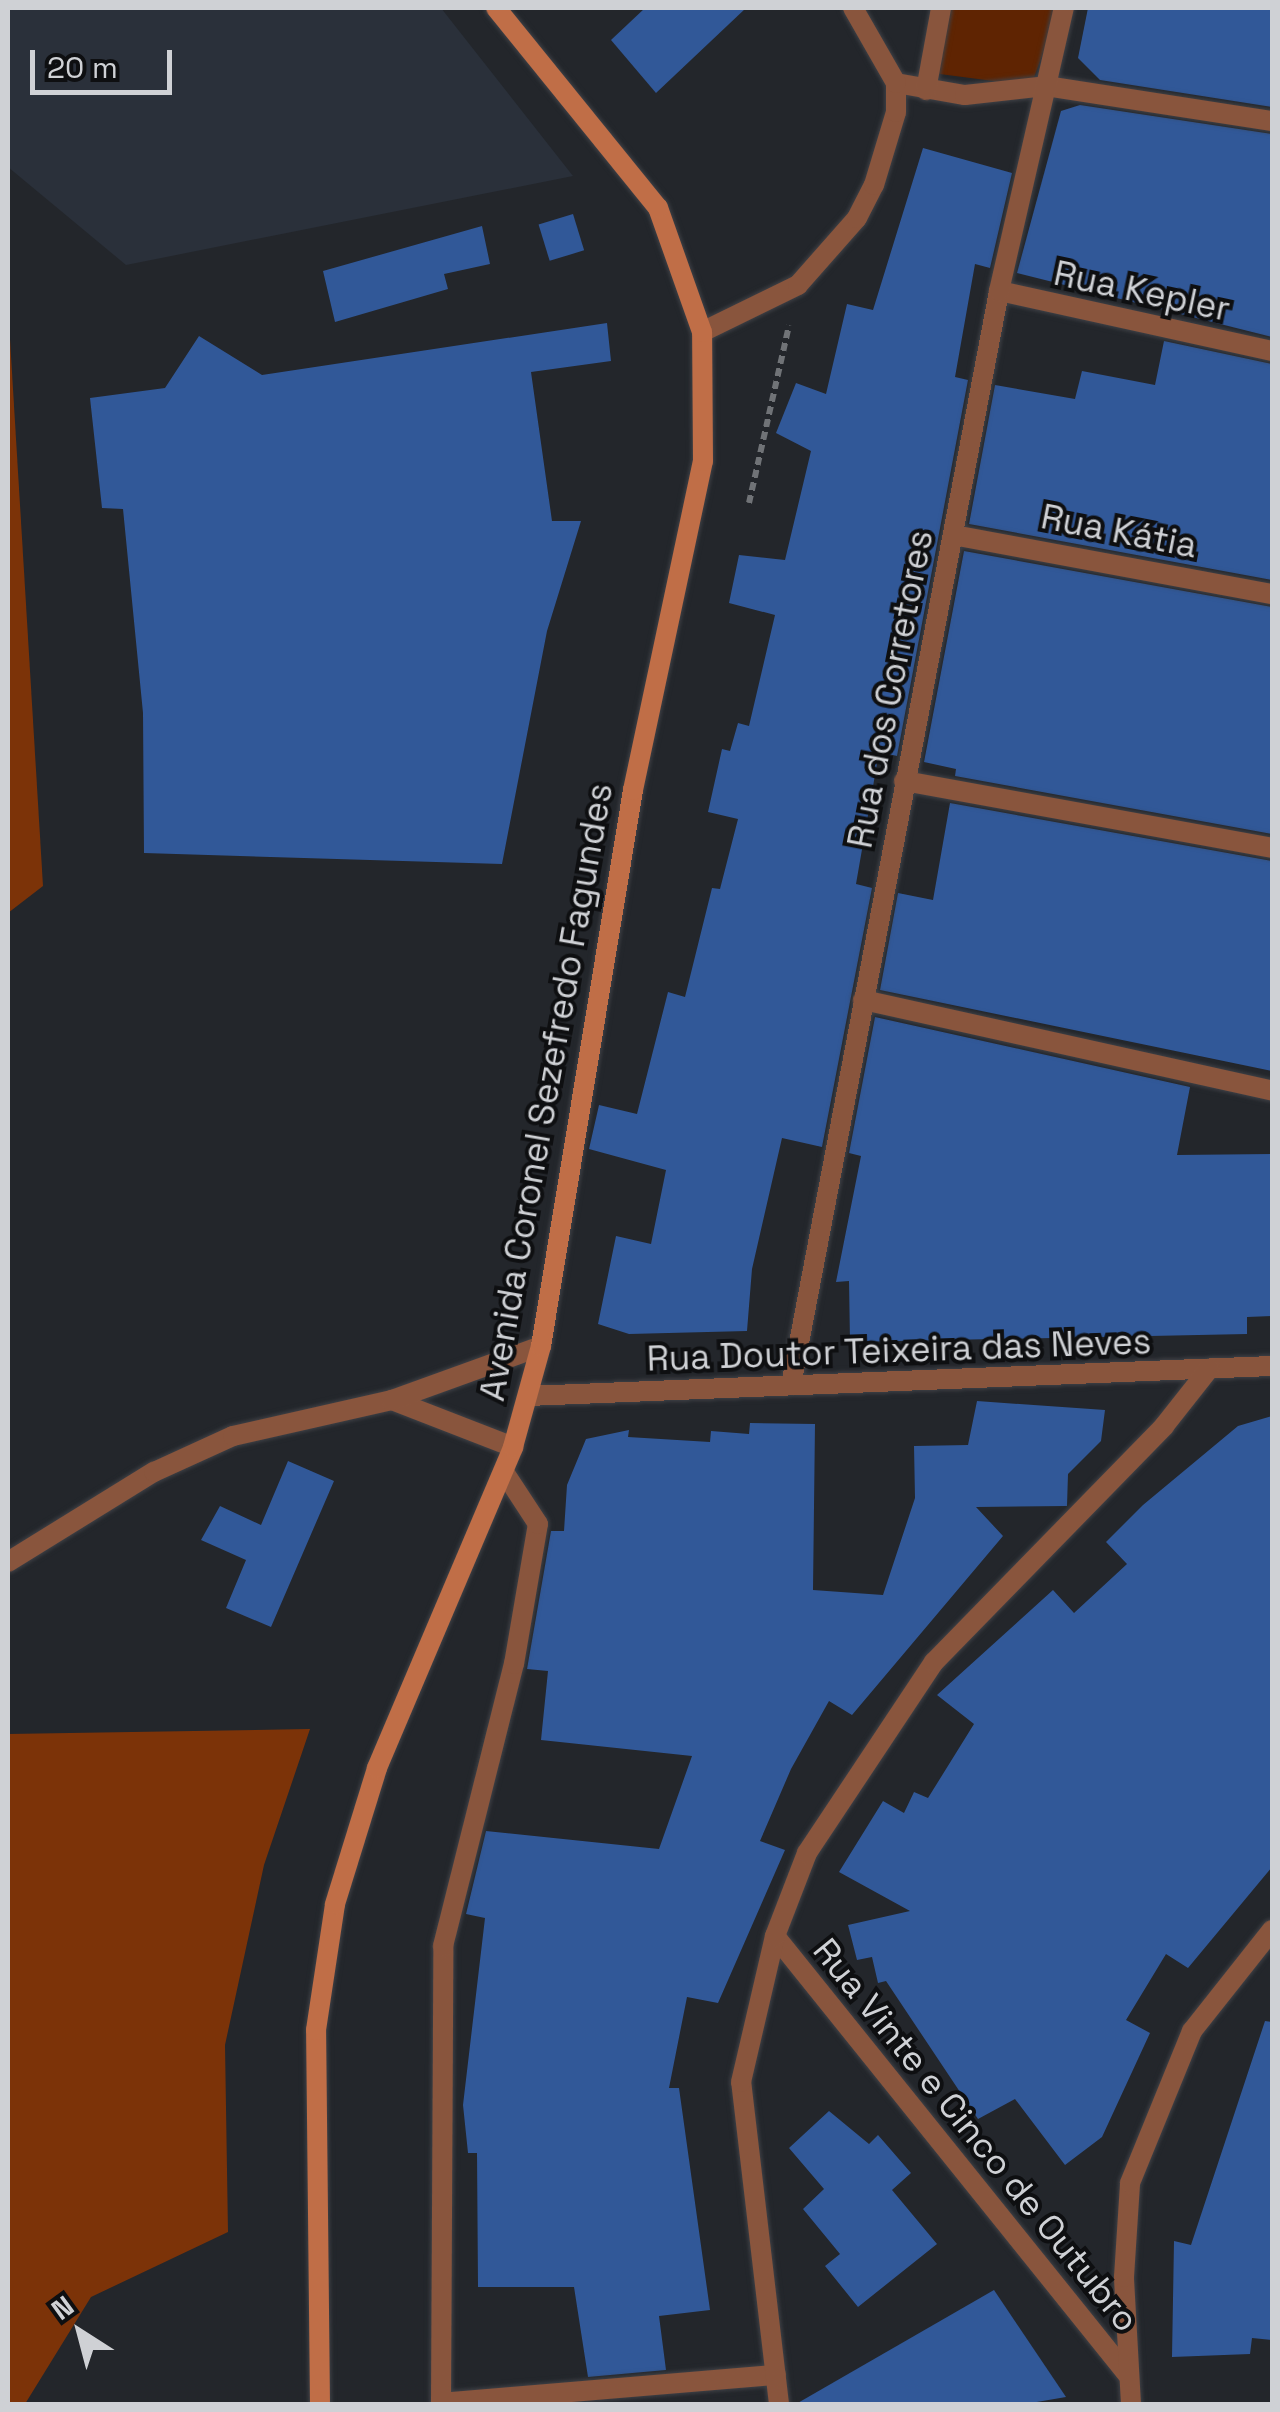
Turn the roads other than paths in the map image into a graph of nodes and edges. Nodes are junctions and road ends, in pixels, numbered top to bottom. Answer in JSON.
{"nodes":[{"id":1,"x":496,"y":8,"type":"edge"},
{"id":2,"x":853,"y":8,"type":"edge"},
{"id":3,"x":940,"y":8,"type":"edge"},
{"id":4,"x":1064,"y":8,"type":"edge"},
{"id":5,"x":896,"y":83,"type":"junction"},
{"id":6,"x":1046,"y":86,"type":"junction"},
{"id":7,"x":926,"y":90,"type":"junction"},
{"id":8,"x":1272,"y":121,"type":"edge"},
{"id":9,"x":998,"y":291,"type":"junction"},
{"id":10,"x":702,"y":332,"type":"junction"},
{"id":11,"x":1272,"y":352,"type":"edge"},
{"id":12,"x":953,"y":535,"type":"junction"},
{"id":13,"x":1272,"y":594,"type":"edge"},
{"id":14,"x":904,"y":781,"type":"junction"},
{"id":15,"x":1272,"y":848,"type":"edge"},
{"id":16,"x":863,"y":1000,"type":"junction"},
{"id":17,"x":1272,"y":1091,"type":"edge"},
{"id":18,"x":541,"y":1346,"type":"junction"},
{"id":19,"x":1272,"y":1366,"type":"edge"},
{"id":20,"x":1208,"y":1369,"type":"junction"},
{"id":21,"x":791,"y":1385,"type":"junction"},
{"id":22,"x":528,"y":1396,"type":"junction"},
{"id":23,"x":392,"y":1400,"type":"junction"},
{"id":24,"x":514,"y":1447,"type":"junction"},
{"id":25,"x":504,"y":1472,"type":"junction"},
{"id":26,"x":8,"y":1562,"type":"edge"},
{"id":27,"x":1272,"y":1930,"type":"edge"},
{"id":28,"x":775,"y":1936,"type":"junction"},
{"id":29,"x":1127,"y":2374,"type":"junction"},
{"id":30,"x":776,"y":2375,"type":"junction"},
{"id":31,"x":320,"y":2404,"type":"edge"},
{"id":32,"x":441,"y":2404,"type":"edge"},
{"id":33,"x":780,"y":2404,"type":"edge"},
{"id":34,"x":1131,"y":2404,"type":"edge"}],
"edges":[{"from":1,"to":10,"type":"main road","name":"Avenida Coronel Sezefredo Fagundes"},
{"from":2,"to":5,"type":"street"},
{"from":3,"to":7,"type":"street"},
{"from":4,"to":6,"type":"street","name":"Rua dos Corretores"},
{"from":5,"to":7,"type":"street"},
{"from":5,"to":10,"type":"street"},
{"from":6,"to":7,"type":"street"},
{"from":6,"to":8,"type":"street"},
{"from":6,"to":9,"type":"street","name":"Rua dos Corretores"},
{"from":9,"to":11,"type":"street","name":"Rua Kepler"},
{"from":9,"to":12,"type":"street","name":"Rua dos Corretores"},
{"from":10,"to":18,"type":"main road","name":"Avenida Coronel Sezefredo Fagundes"},
{"from":12,"to":13,"type":"street","name":"Rua Kátia"},
{"from":12,"to":14,"type":"street","name":"Rua dos Corretores"},
{"from":14,"to":15,"type":"street"},
{"from":14,"to":16,"type":"street","name":"Rua dos Corretores"},
{"from":16,"to":17,"type":"street"},
{"from":16,"to":21,"type":"street","name":"Rua dos Corretores"},
{"from":18,"to":22,"type":"main road","name":"Avenida Coronel Sezefredo Fagundes"},
{"from":18,"to":23,"type":"street"},
{"from":19,"to":20,"type":"street","name":"Rua Doutor Teixeira das Neves"},
{"from":20,"to":21,"type":"street","name":"Rua Doutor Teixeira das Neves"},
{"from":20,"to":28,"type":"street"},
{"from":21,"to":22,"type":"street","name":"Rua Doutor Teixeira das Neves"},
{"from":22,"to":24,"type":"main road","name":"Avenida Coronel Sezefredo Fagundes"},
{"from":23,"to":24,"type":"street"},
{"from":23,"to":26,"type":"street"},
{"from":24,"to":25,"type":"main road","name":"Avenida Coronel Sezefredo Fagundes"},
{"from":25,"to":31,"type":"main road","name":"Avenida Coronel Sezefredo Fagundes"},
{"from":25,"to":32,"type":"street"},
{"from":27,"to":29,"type":"street"},
{"from":28,"to":29,"type":"street","name":"Rua Vinte e Cinco de Outubro"},
{"from":28,"to":30,"type":"street"},
{"from":29,"to":34,"type":"street"},
{"from":30,"to":32,"type":"street"},
{"from":30,"to":33,"type":"street"}]}
